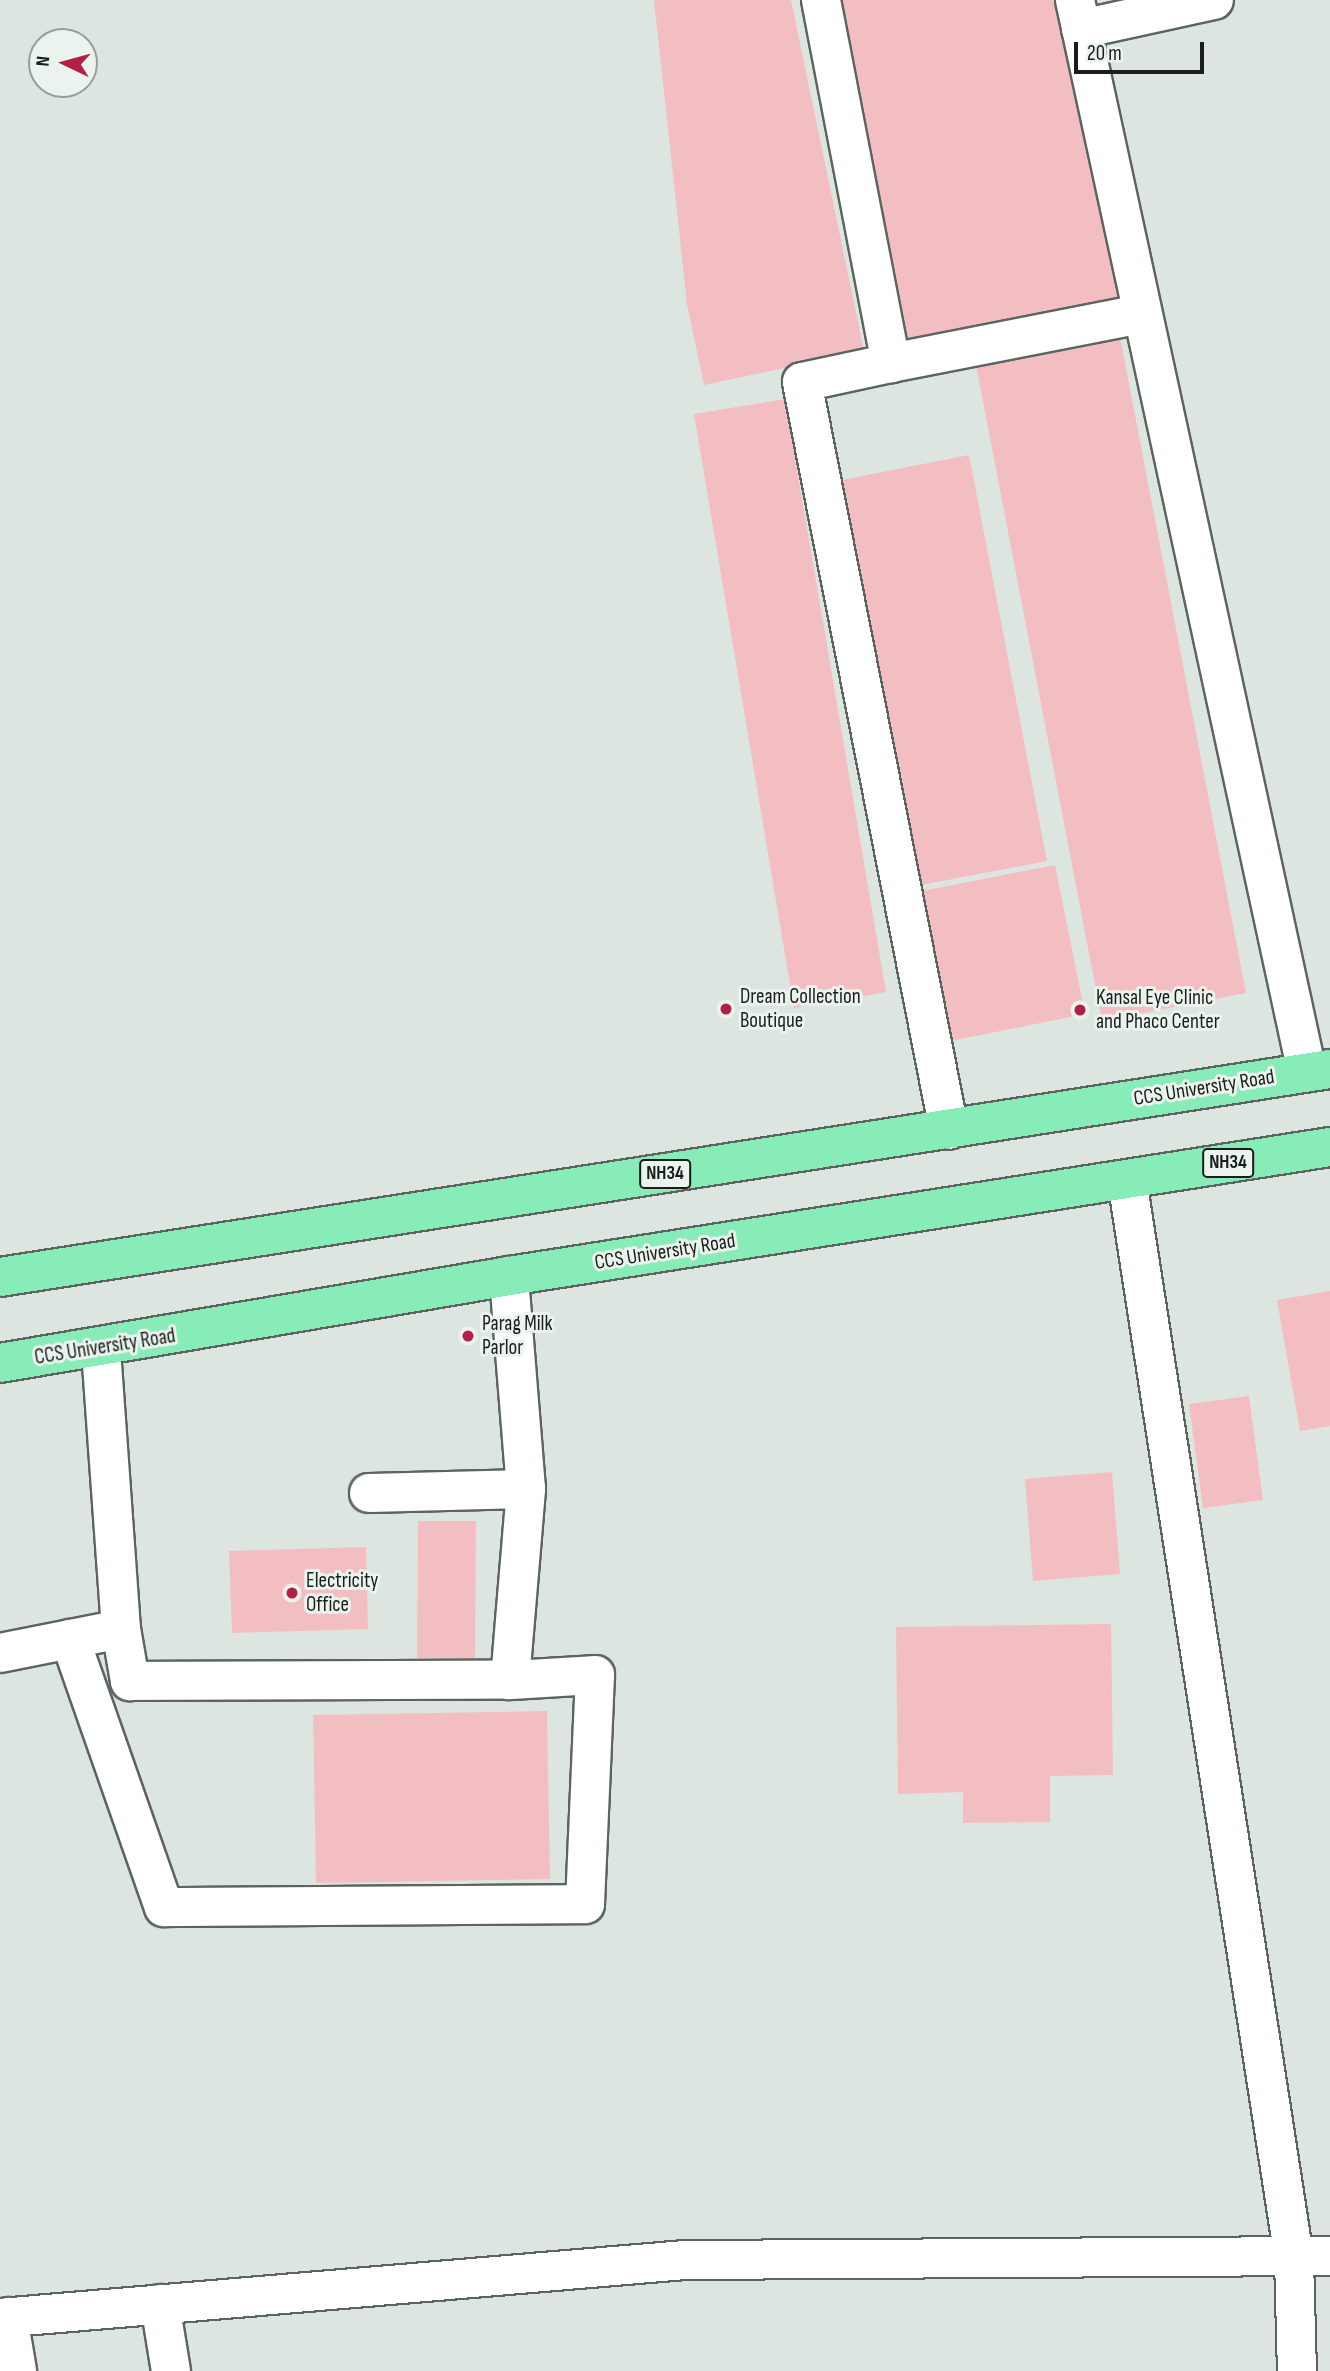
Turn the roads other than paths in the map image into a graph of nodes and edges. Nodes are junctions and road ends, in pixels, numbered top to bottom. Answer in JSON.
{"nodes":[{"id":1,"x":821,"y":0,"type":"edge"},
{"id":2,"x":1214,"y":0,"type":"edge"},
{"id":3,"x":1078,"y":15,"type":"edge"},
{"id":4,"x":1141,"y":314,"type":"junction"},
{"id":5,"x":891,"y":363,"type":"junction"},
{"id":6,"x":1318,"y":1071,"type":"edge"},
{"id":7,"x":949,"y":1130,"type":"junction"},
{"id":8,"x":1330,"y":1147,"type":"edge"},
{"id":9,"x":1127,"y":1180,"type":"junction"},
{"id":10,"x":509,"y":1276,"type":"junction"},
{"id":11,"x":0,"y":1277,"type":"edge"},
{"id":12,"x":101,"y":1349,"type":"junction"},
{"id":13,"x":0,"y":1363,"type":"edge"},
{"id":14,"x":527,"y":1489,"type":"junction"},
{"id":15,"x":369,"y":1493,"type":"dead end"},
{"id":16,"x":121,"y":1629,"type":"junction"},
{"id":17,"x":70,"y":1639,"type":"junction"},
{"id":18,"x":0,"y":1653,"type":"edge"},
{"id":19,"x":510,"y":1681,"type":"junction"},
{"id":20,"x":1312,"y":2257,"type":"edge"},
{"id":21,"x":160,"y":2304,"type":"junction"},
{"id":22,"x":4,"y":2317,"type":"edge"},
{"id":23,"x":17,"y":2371,"type":"edge"},
{"id":24,"x":171,"y":2371,"type":"edge"},
{"id":25,"x":1297,"y":2371,"type":"edge"}],
"edges":[{"from":1,"to":5,"type":"street"},
{"from":2,"to":3,"type":"street"},
{"from":3,"to":4,"type":"street"},
{"from":4,"to":5,"type":"street"},
{"from":4,"to":6,"type":"street"},
{"from":5,"to":7,"type":"street"},
{"from":6,"to":7,"type":"highway","name":"CCS University Road","number":"NH34"},
{"from":7,"to":11,"type":"highway","name":"CCS University Road","number":"NH34"},
{"from":8,"to":9,"type":"highway","name":"CCS University Road","number":"NH34"},
{"from":9,"to":10,"type":"highway","name":"CCS University Road","number":"NH34"},
{"from":9,"to":20,"type":"street"},
{"from":10,"to":12,"type":"highway","name":"CCS University Road","number":"NH34"},
{"from":10,"to":14,"type":"street"},
{"from":12,"to":13,"type":"highway","name":"CCS University Road","number":"NH34"},
{"from":12,"to":16,"type":"street"},
{"from":14,"to":15,"type":"street"},
{"from":14,"to":19,"type":"street"},
{"from":16,"to":17,"type":"street"},
{"from":16,"to":19,"type":"street"},
{"from":17,"to":18,"type":"street"},
{"from":17,"to":19,"type":"street"},
{"from":20,"to":21,"type":"street"},
{"from":20,"to":25,"type":"street"},
{"from":21,"to":22,"type":"street"},
{"from":21,"to":24,"type":"street"},
{"from":22,"to":23,"type":"street"}]}
